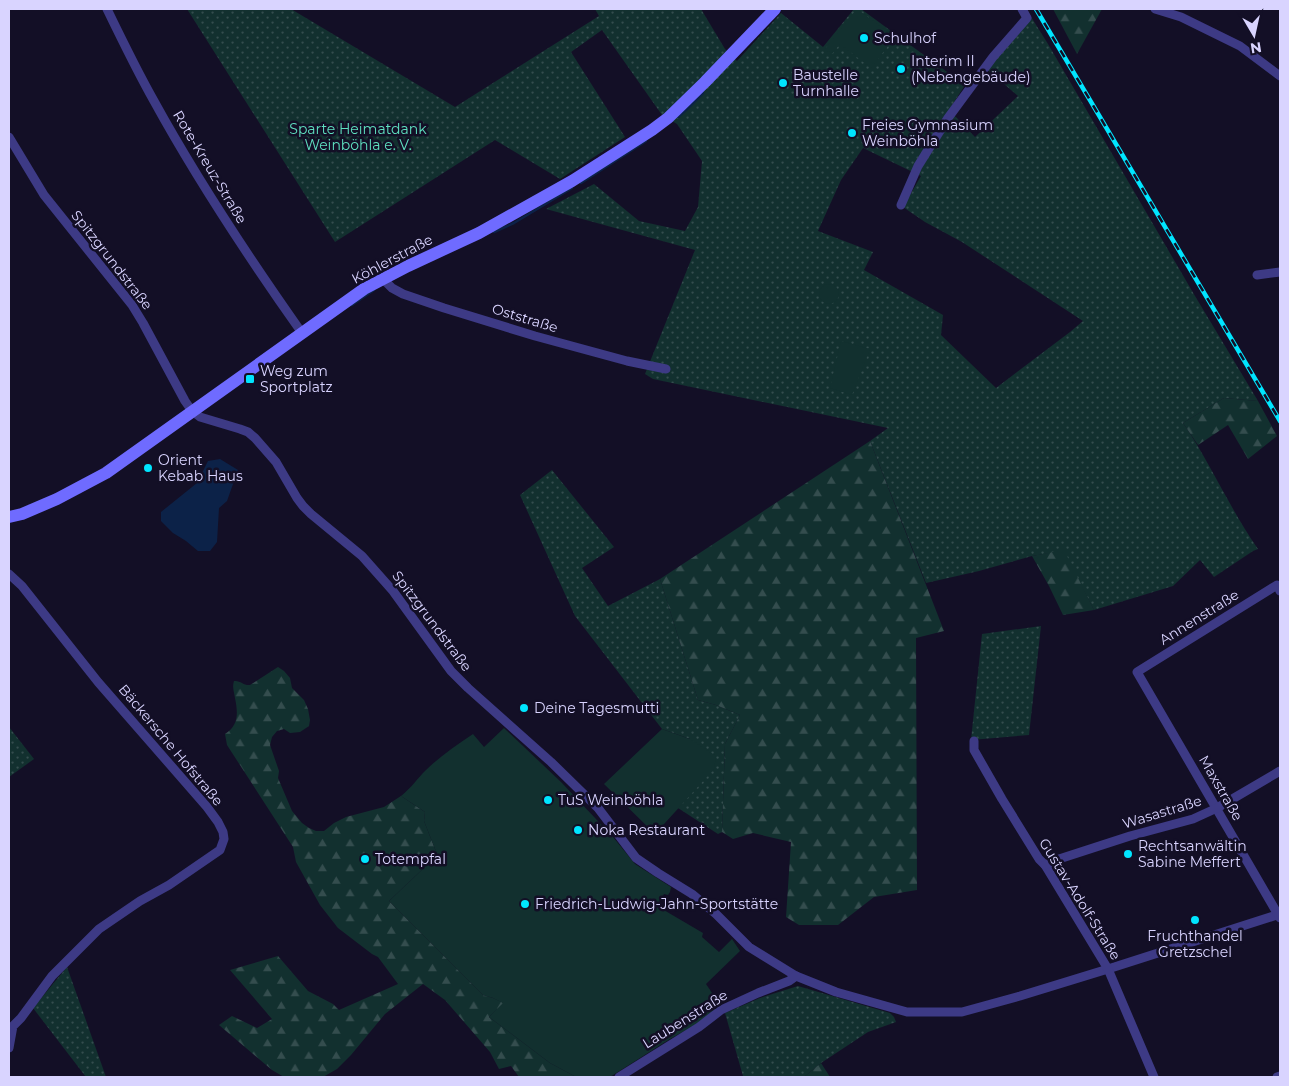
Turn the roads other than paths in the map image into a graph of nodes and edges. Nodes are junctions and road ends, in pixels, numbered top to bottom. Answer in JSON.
{"nodes":[{"id":1,"x":107,"y":9,"type":"edge"},
{"id":2,"x":775,"y":9,"type":"edge"},
{"id":3,"x":1022,"y":9,"type":"edge"},
{"id":4,"x":1154,"y":9,"type":"edge"},
{"id":5,"x":1280,"y":76,"type":"edge"},
{"id":6,"x":9,"y":137,"type":"edge"},
{"id":7,"x":901,"y":205,"type":"dead end"},
{"id":8,"x":1280,"y":272,"type":"edge"},
{"id":9,"x":1257,"y":275,"type":"dead end"},
{"id":10,"x":383,"y":279,"type":"junction"},
{"id":11,"x":302,"y":333,"type":"junction"},
{"id":12,"x":666,"y":370,"type":"dead end"},
{"id":13,"x":192,"y":411,"type":"junction"},
{"id":14,"x":9,"y":518,"type":"edge"},
{"id":15,"x":9,"y":574,"type":"edge"},
{"id":16,"x":1279,"y":588,"type":"edge"},
{"id":17,"x":1137,"y":672,"type":"joint"},
{"id":18,"x":974,"y":741,"type":"dead end"},
{"id":19,"x":1280,"y":770,"type":"edge"},
{"id":20,"x":1217,"y":808,"type":"junction"},
{"id":21,"x":1045,"y":865,"type":"junction"},
{"id":22,"x":1280,"y":916,"type":"edge"},
{"id":23,"x":1108,"y":970,"type":"junction"},
{"id":24,"x":796,"y":976,"type":"junction"},
{"id":25,"x":11,"y":1026,"type":"edge"},
{"id":26,"x":9,"y":1048,"type":"edge"},
{"id":27,"x":619,"y":1077,"type":"edge"},
{"id":28,"x":1154,"y":1077,"type":"edge"}],
"edges":[{"from":1,"to":11,"type":"street","name":"Rote-Kreuz-Straße"},
{"from":2,"to":10,"type":"street","name":"Köhlerstraße"},
{"from":3,"to":7,"type":"street"},
{"from":4,"to":5,"type":"street"},
{"from":6,"to":13,"type":"street","name":"Spitzgrundstraße"},
{"from":8,"to":9,"type":"street"},
{"from":10,"to":11,"type":"street","name":"Köhlerstraße"},
{"from":10,"to":12,"type":"street","name":"Oststraße"},
{"from":11,"to":13,"type":"street","name":"Köhlerstraße"},
{"from":13,"to":14,"type":"street","name":"Köhlerstraße"},
{"from":13,"to":24,"type":"street","name":"Spitzgrundstraße"},
{"from":15,"to":25,"type":"street","name":"Bäckersche Hofstraße"},
{"from":16,"to":17,"type":"street","name":"Annenstraße"},
{"from":17,"to":20,"type":"street","name":"Maxstraße"},
{"from":18,"to":21,"type":"street","name":"Gustav-Adolf-Straße"},
{"from":19,"to":20,"type":"street","name":"Wasastraße"},
{"from":20,"to":21,"type":"street","name":"Wasastraße"},
{"from":20,"to":22,"type":"street","name":"Maxstraße"},
{"from":21,"to":23,"type":"street","name":"Gustav-Adolf-Straße"},
{"from":22,"to":23,"type":"street","name":"Spitzgrundstraße"},
{"from":23,"to":24,"type":"street","name":"Spitzgrundstraße"},
{"from":23,"to":28,"type":"street","name":"Gustav-Adolf-Straße"},
{"from":24,"to":27,"type":"street","name":"Laubenstraße"},
{"from":25,"to":26,"type":"street","name":"Bäckersche Hofstraße"}]}
